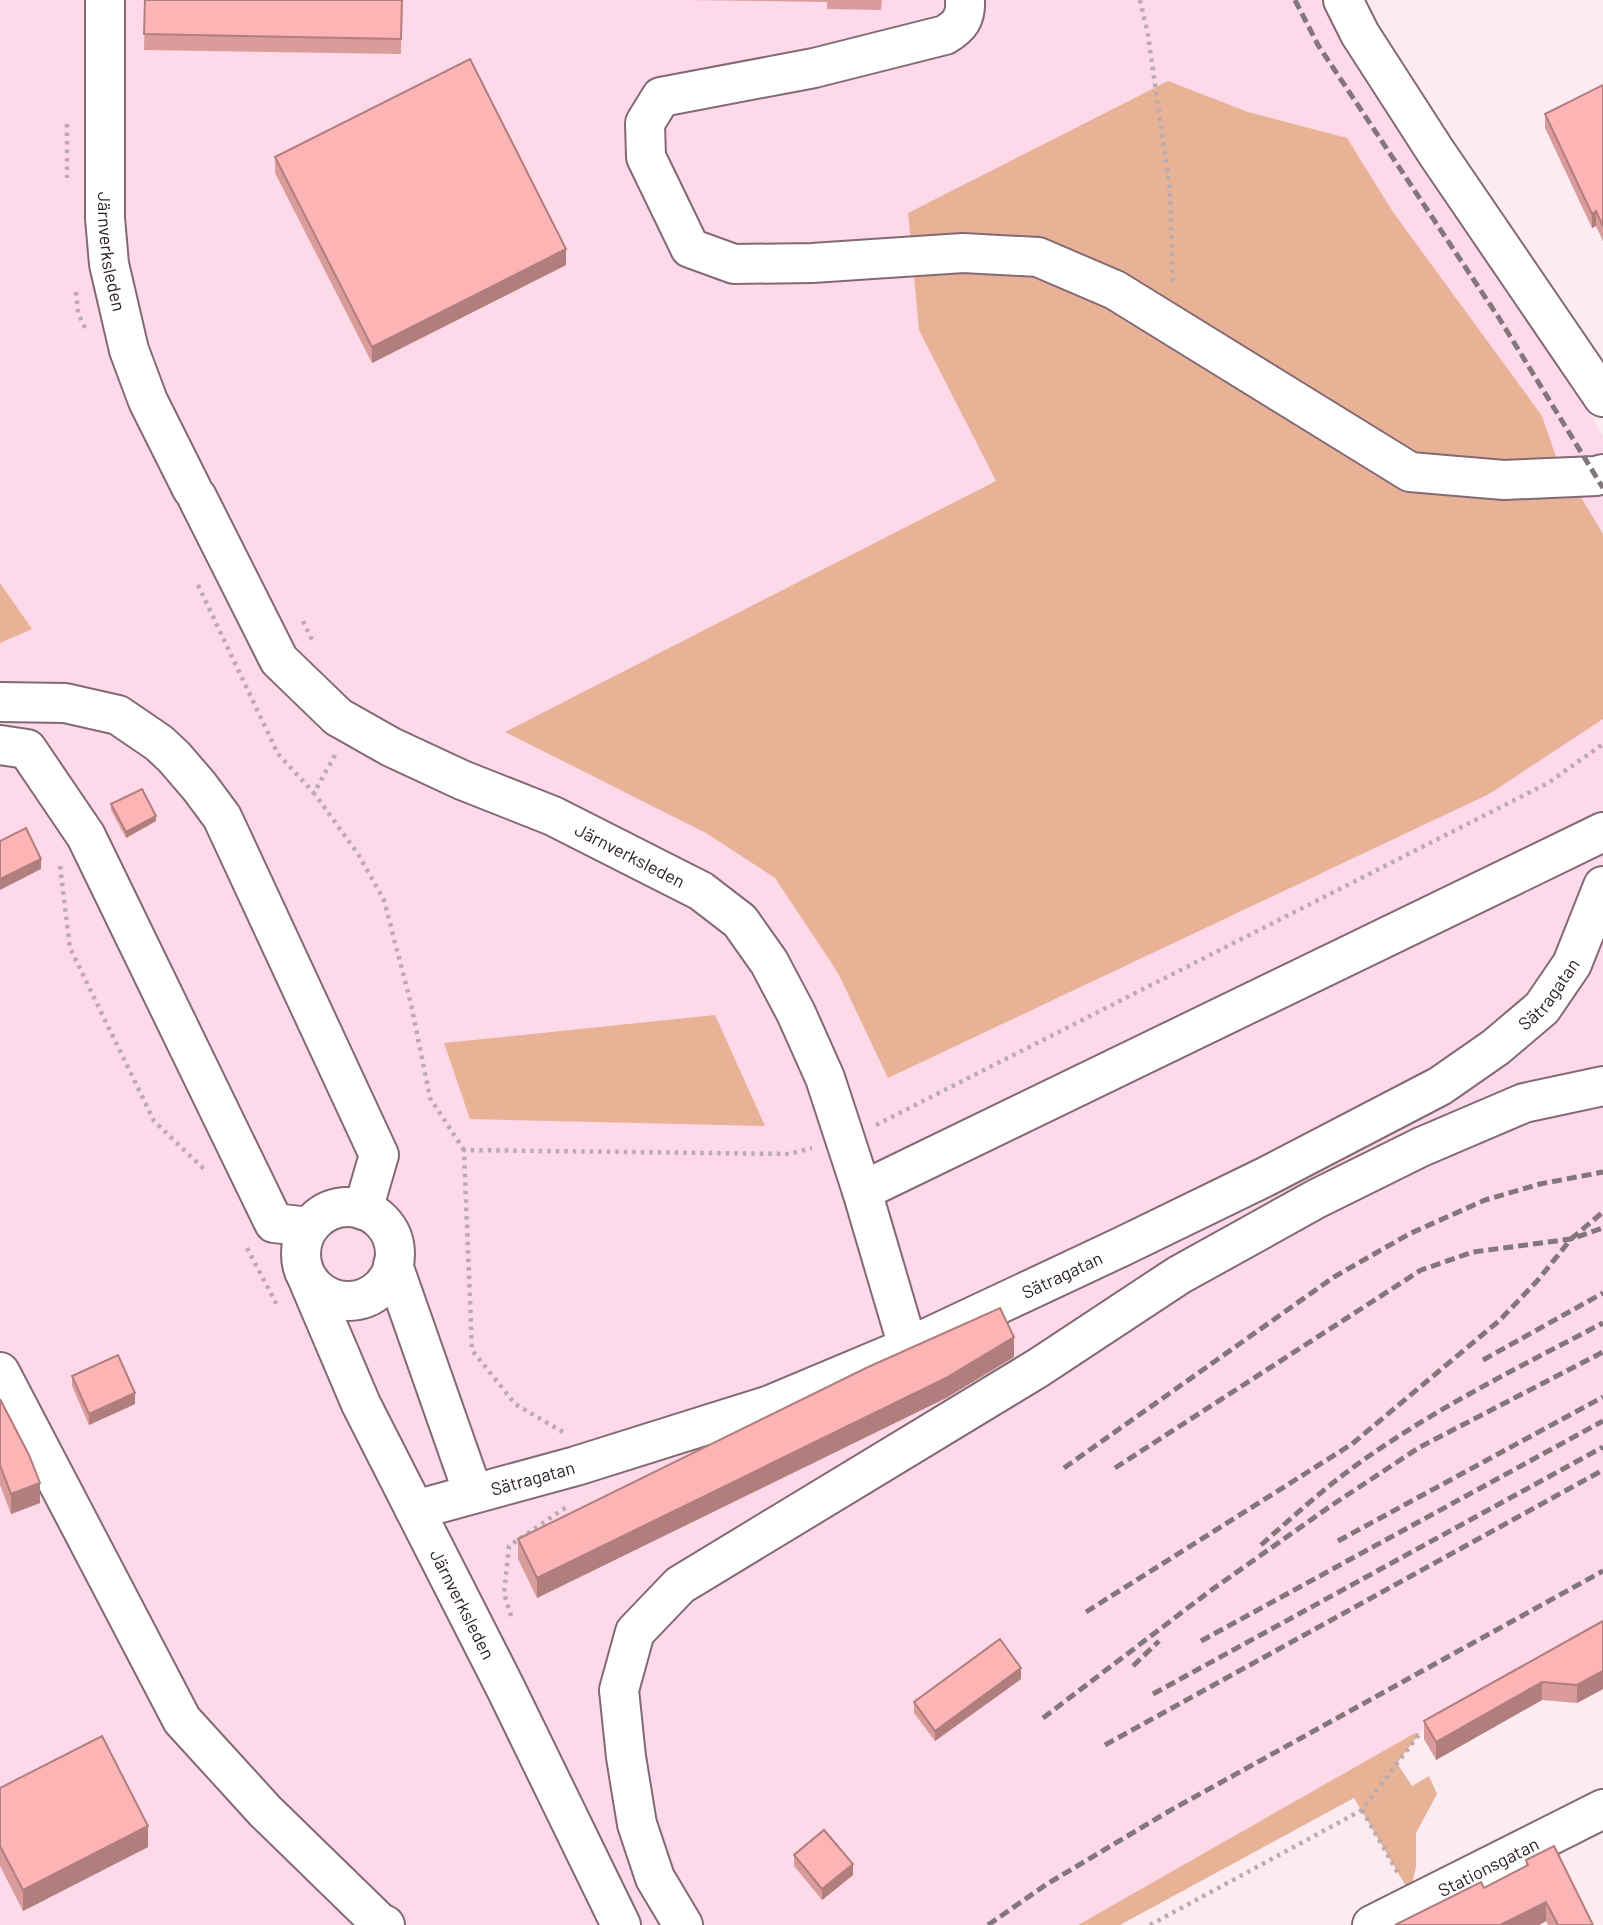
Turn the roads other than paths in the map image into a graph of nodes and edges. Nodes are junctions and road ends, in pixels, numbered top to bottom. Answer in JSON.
{"nodes":[{"id":1,"x":105,"y":0,"type":"edge"},
{"id":2,"x":965,"y":0,"type":"edge"},
{"id":3,"x":1343,"y":0,"type":"edge"},
{"id":4,"x":1603,"y":397,"type":"edge"},
{"id":5,"x":1603,"y":474,"type":"edge"},
{"id":6,"x":0,"y":702,"type":"edge"},
{"id":7,"x":0,"y":746,"type":"edge"},
{"id":8,"x":1603,"y":832,"type":"edge"},
{"id":9,"x":1603,"y":886,"type":"edge"},
{"id":10,"x":1603,"y":1086,"type":"edge"},
{"id":11,"x":862,"y":1191,"type":"junction"},
{"id":12,"x":363,"y":1210,"type":"junction"},
{"id":13,"x":309,"y":1227,"type":"junction"},
{"id":14,"x":394,"y":1265,"type":"junction"},
{"id":15,"x":310,"y":1282,"type":"junction"},
{"id":16,"x":908,"y":1347,"type":"junction"},
{"id":17,"x":0,"y":1372,"type":"edge"},
{"id":18,"x":473,"y":1493,"type":"junction"},
{"id":19,"x":415,"y":1510,"type":"junction"},
{"id":20,"x":1603,"y":1810,"type":"edge"},
{"id":21,"x":385,"y":1925,"type":"edge"},
{"id":22,"x":621,"y":1925,"type":"edge"},
{"id":23,"x":683,"y":1925,"type":"edge"},
{"id":24,"x":1372,"y":1925,"type":"edge"}],
"edges":[{"from":1,"to":11,"type":"street","name":"Järnverksleden"},
{"from":2,"to":5,"type":"street"},
{"from":3,"to":4,"type":"street"},
{"from":6,"to":12,"type":"street"},
{"from":7,"to":13,"type":"street"},
{"from":8,"to":11,"type":"street"},
{"from":9,"to":16,"type":"street","name":"Sätragatan"},
{"from":10,"to":23,"type":"street"},
{"from":11,"to":16,"type":"street","name":"Järnverksleden"},
{"from":12,"to":13,"type":"street"},
{"from":12,"to":14,"type":"street"},
{"from":13,"to":15,"type":"street","name":"Järnverksleden"},
{"from":14,"to":15,"type":"street"},
{"from":14,"to":18,"type":"street"},
{"from":15,"to":19,"type":"street","name":"Järnverksleden"},
{"from":16,"to":18,"type":"street","name":"Sätragatan"},
{"from":17,"to":21,"type":"street"},
{"from":18,"to":19,"type":"street","name":"Sätragatan"},
{"from":19,"to":22,"type":"street","name":"Järnverksleden"},
{"from":20,"to":24,"type":"street","name":"Stationsgatan"}]}
